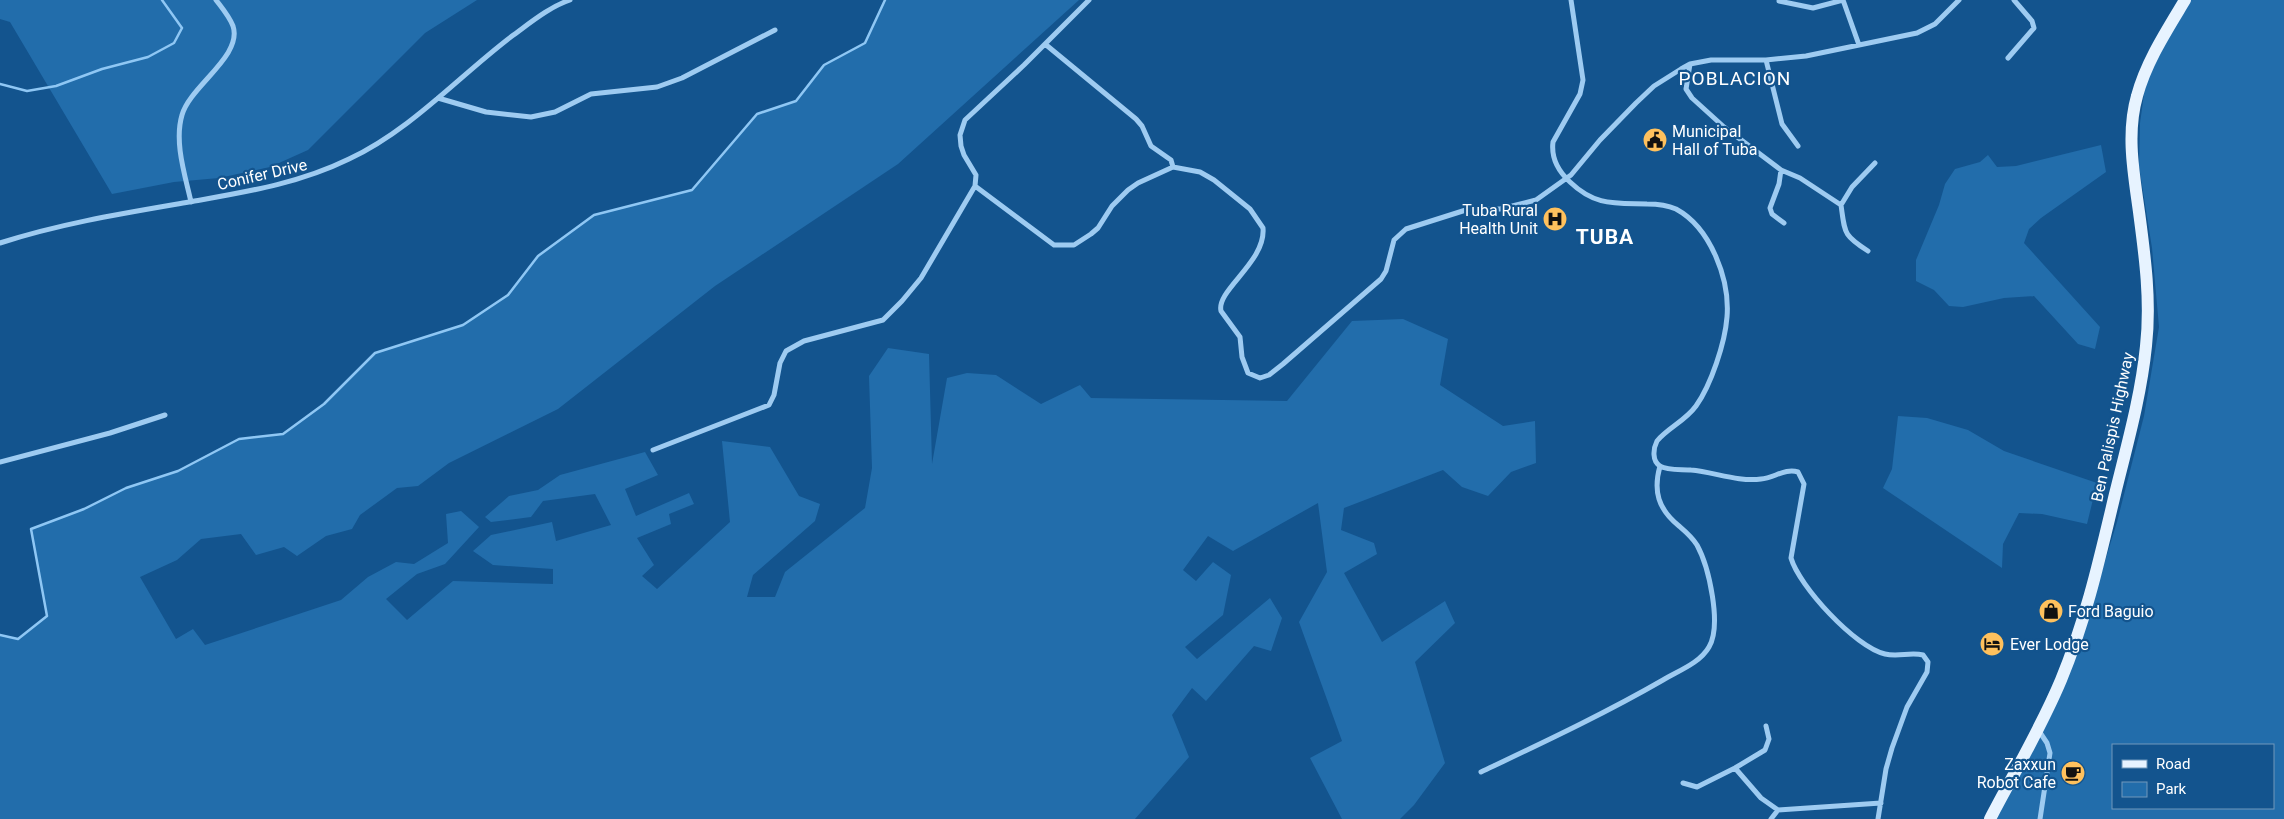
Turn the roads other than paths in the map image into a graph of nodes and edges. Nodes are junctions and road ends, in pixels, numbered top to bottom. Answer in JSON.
{"nodes":[{"id":1,"x":216,"y":0,"type":"edge"},
{"id":2,"x":570,"y":0,"type":"edge"},
{"id":3,"x":1089,"y":0,"type":"edge"},
{"id":4,"x":1571,"y":0,"type":"edge"},
{"id":5,"x":1843,"y":0,"type":"edge"},
{"id":6,"x":2014,"y":0,"type":"edge"},
{"id":7,"x":2185,"y":0,"type":"edge"},
{"id":8,"x":1779,"y":1,"type":"edge"},
{"id":9,"x":1956,"y":1,"type":"edge"},
{"id":10,"x":775,"y":30,"type":"dead end"},
{"id":11,"x":1045,"y":44,"type":"junction"},
{"id":12,"x":1860,"y":45,"type":"junction"},
{"id":13,"x":2008,"y":58,"type":"dead end"},
{"id":14,"x":1766,"y":60,"type":"junction"},
{"id":15,"x":1690,"y":64,"type":"junction"},
{"id":16,"x":438,"y":98,"type":"junction"},
{"id":17,"x":1798,"y":146,"type":"dead end"},
{"id":18,"x":1875,"y":163,"type":"dead end"},
{"id":19,"x":1173,"y":167,"type":"junction"},
{"id":20,"x":1781,"y":170,"type":"junction"},
{"id":21,"x":1566,"y":179,"type":"junction"},
{"id":22,"x":975,"y":186,"type":"junction"},
{"id":23,"x":191,"y":202,"type":"junction"},
{"id":24,"x":1841,"y":205,"type":"junction"},
{"id":25,"x":1784,"y":223,"type":"dead end"},
{"id":26,"x":0,"y":243,"type":"edge"},
{"id":27,"x":1868,"y":250,"type":"dead end"},
{"id":28,"x":165,"y":415,"type":"dead end"},
{"id":29,"x":653,"y":450,"type":"dead end"},
{"id":30,"x":0,"y":462,"type":"edge"},
{"id":31,"x":1660,"y":466,"type":"junction"},
{"id":32,"x":1766,"y":726,"type":"dead end"},
{"id":33,"x":2037,"y":729,"type":"junction"},
{"id":34,"x":1735,"y":768,"type":"junction"},
{"id":35,"x":1480,"y":772,"type":"dead end"},
{"id":36,"x":1683,"y":783,"type":"dead end"},
{"id":37,"x":1881,"y":803,"type":"junction"},
{"id":38,"x":1778,"y":810,"type":"junction"},
{"id":39,"x":1771,"y":819,"type":"edge"},
{"id":40,"x":1878,"y":819,"type":"edge"},
{"id":41,"x":1990,"y":819,"type":"edge"},
{"id":42,"x":2040,"y":819,"type":"edge"}],
"edges":[{"from":1,"to":23,"type":"street"},
{"from":2,"to":16,"type":"street","name":"Conifer Drive"},
{"from":3,"to":11,"type":"street"},
{"from":4,"to":21,"type":"street"},
{"from":5,"to":8,"type":"street"},
{"from":5,"to":12,"type":"street"},
{"from":6,"to":13,"type":"street"},
{"from":7,"to":33,"type":"main road","name":"Ben Palispis Highway"},
{"from":9,"to":12,"type":"street"},
{"from":10,"to":16,"type":"street"},
{"from":11,"to":19,"type":"street"},
{"from":11,"to":22,"type":"street"},
{"from":12,"to":14,"type":"street"},
{"from":14,"to":15,"type":"street"},
{"from":14,"to":17,"type":"street"},
{"from":15,"to":20,"type":"street"},
{"from":15,"to":21,"type":"street"},
{"from":16,"to":23,"type":"street","name":"Conifer Drive"},
{"from":18,"to":24,"type":"street"},
{"from":19,"to":21,"type":"street"},
{"from":19,"to":22,"type":"street"},
{"from":20,"to":24,"type":"street"},
{"from":20,"to":25,"type":"street"},
{"from":21,"to":31,"type":"street"},
{"from":22,"to":29,"type":"street"},
{"from":23,"to":26,"type":"street","name":"Conifer Drive"},
{"from":24,"to":27,"type":"street"},
{"from":28,"to":30,"type":"street"},
{"from":31,"to":35,"type":"street"},
{"from":31,"to":37,"type":"street"},
{"from":32,"to":34,"type":"street"},
{"from":33,"to":41,"type":"main road","name":"Ben Palispis Highway"},
{"from":33,"to":42,"type":"street"},
{"from":34,"to":36,"type":"street"},
{"from":34,"to":38,"type":"street"},
{"from":37,"to":38,"type":"street"},
{"from":37,"to":40,"type":"street"},
{"from":38,"to":39,"type":"street"}]}
